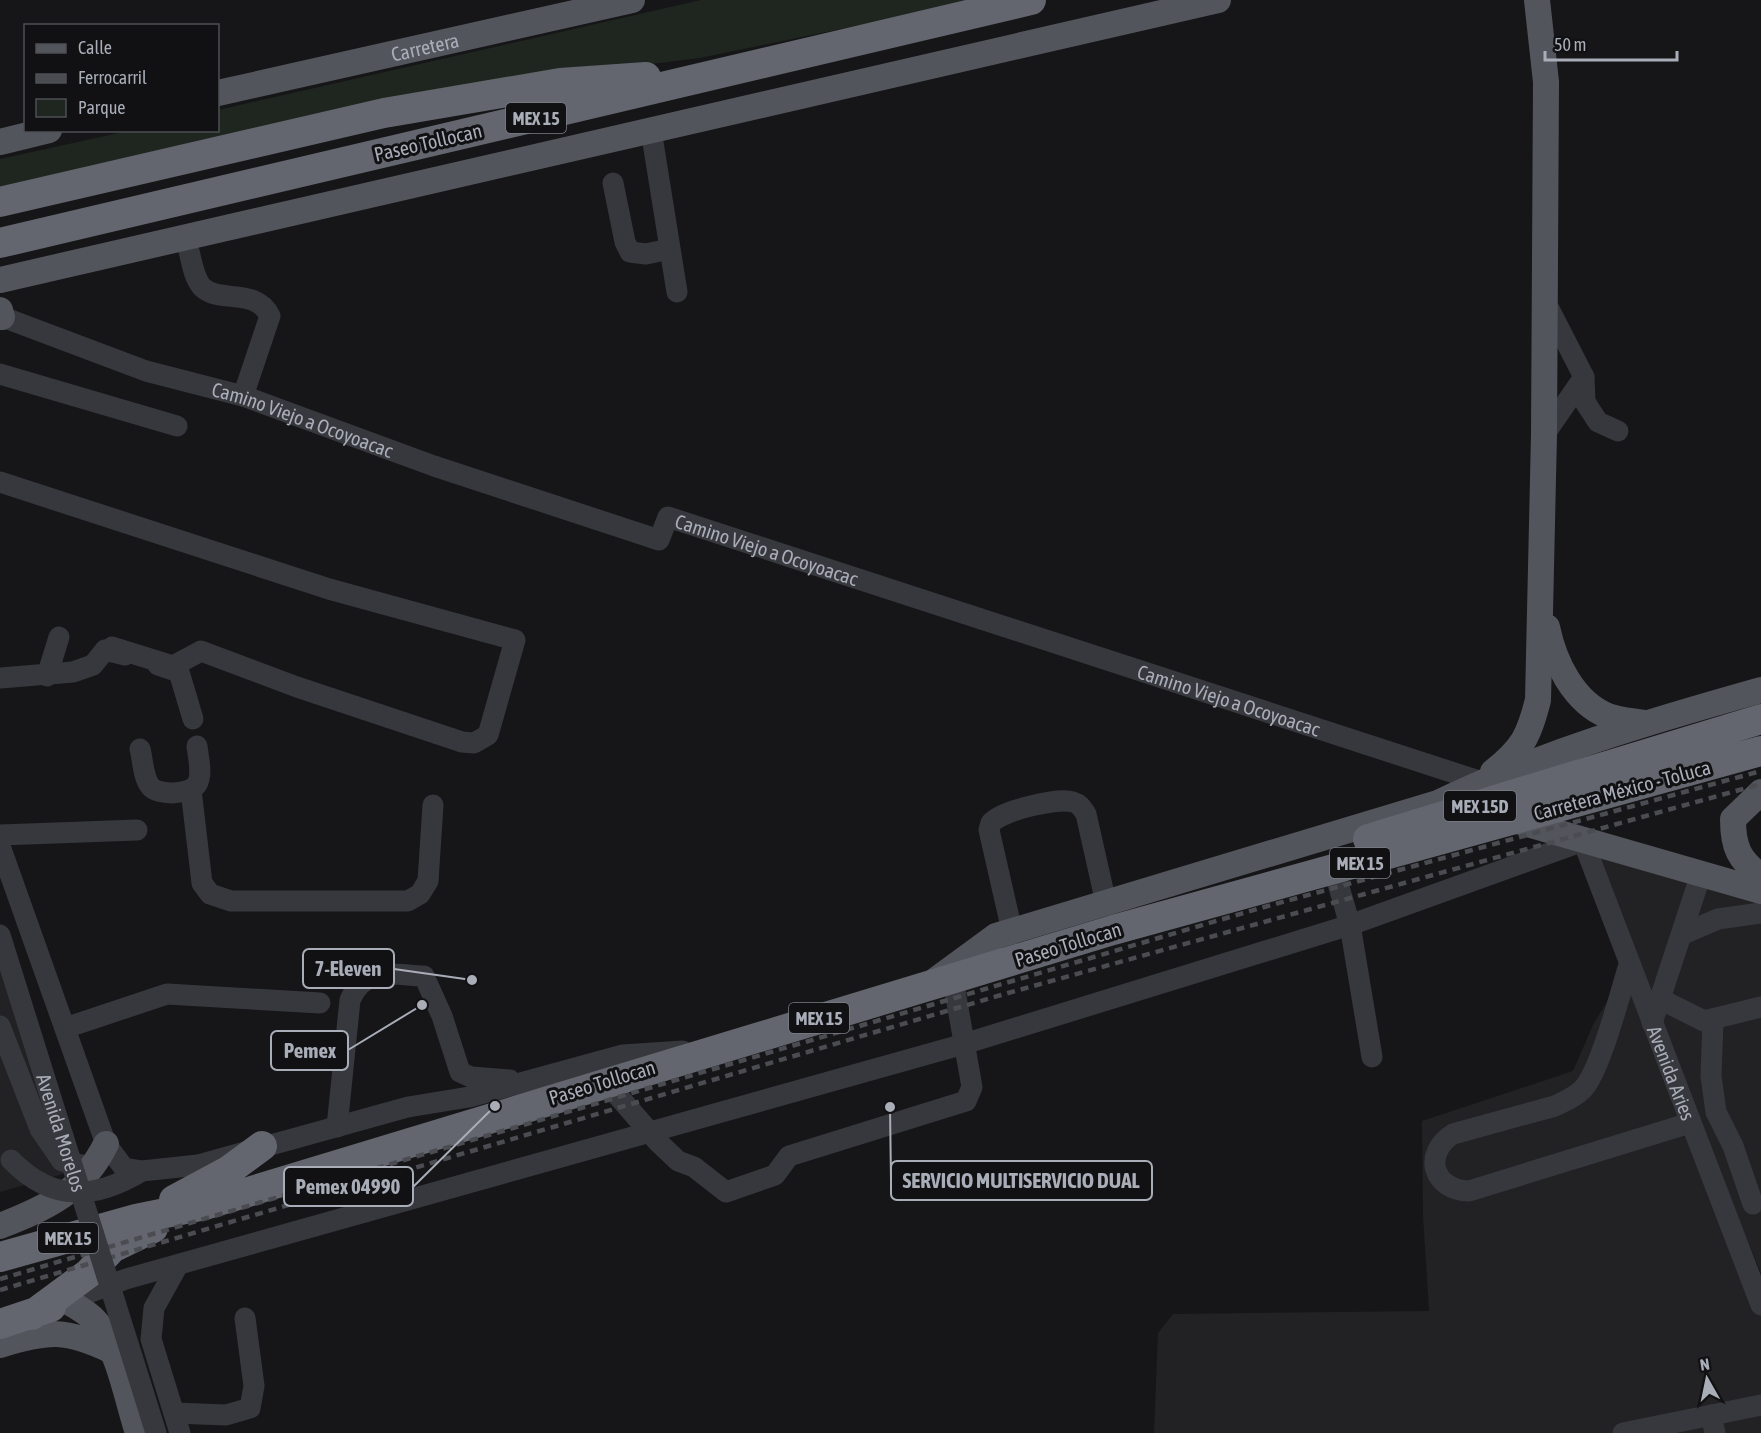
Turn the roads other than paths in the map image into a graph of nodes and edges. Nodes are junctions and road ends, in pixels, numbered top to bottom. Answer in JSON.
{"nodes":[{"id":1,"x":632,"y":0,"type":"edge"},
{"id":2,"x":1031,"y":0,"type":"edge"},
{"id":3,"x":1218,"y":0,"type":"edge"},
{"id":4,"x":1537,"y":0,"type":"edge"},
{"id":5,"x":721,"y":72,"type":"junction"},
{"id":6,"x":219,"y":93,"type":"edge"},
{"id":7,"x":651,"y":130,"type":"junction"},
{"id":8,"x":41,"y":132,"type":"edge"},
{"id":9,"x":0,"y":142,"type":"edge"},
{"id":10,"x":613,"y":183,"type":"dead end"},
{"id":11,"x":0,"y":202,"type":"edge"},
{"id":12,"x":0,"y":243,"type":"edge"},
{"id":13,"x":669,"y":249,"type":"junction"},
{"id":14,"x":189,"y":251,"type":"dead end"},
{"id":15,"x":1,"y":282,"type":"edge"},
{"id":16,"x":676,"y":292,"type":"dead end"},
{"id":17,"x":1545,"y":301,"type":"junction"},
{"id":18,"x":1,"y":314,"type":"edge"},
{"id":19,"x":0,"y":374,"type":"edge"},
{"id":20,"x":1584,"y":377,"type":"junction"},
{"id":21,"x":243,"y":396,"type":"junction"},
{"id":22,"x":177,"y":426,"type":"dead end"},
{"id":23,"x":1618,"y":431,"type":"dead end"},
{"id":24,"x":1544,"y":435,"type":"junction"},
{"id":25,"x":0,"y":482,"type":"edge"},
{"id":26,"x":1542,"y":598,"type":"junction"},
{"id":27,"x":59,"y":637,"type":"dead end"},
{"id":28,"x":113,"y":650,"type":"junction"},
{"id":29,"x":47,"y":676,"type":"junction"},
{"id":30,"x":0,"y":678,"type":"edge"},
{"id":31,"x":1761,"y":690,"type":"edge"},
{"id":32,"x":193,"y":719,"type":"dead end"},
{"id":33,"x":1761,"y":719,"type":"edge"},
{"id":34,"x":1645,"y":723,"type":"junction"},
{"id":35,"x":197,"y":746,"type":"dead end"},
{"id":36,"x":140,"y":750,"type":"dead end"},
{"id":37,"x":1761,"y":752,"type":"edge"},
{"id":38,"x":1482,"y":782,"type":"junction"},
{"id":39,"x":191,"y":790,"type":"junction"},
{"id":40,"x":1756,"y":801,"type":"edge"},
{"id":41,"x":433,"y":805,"type":"dead end"},
{"id":42,"x":1514,"y":820,"type":"junction"},
{"id":43,"x":137,"y":830,"type":"dead end"},
{"id":44,"x":0,"y":835,"type":"edge"},
{"id":45,"x":1583,"y":841,"type":"junction"},
{"id":46,"x":0,"y":846,"type":"edge"},
{"id":47,"x":1334,"y":870,"type":"junction"},
{"id":48,"x":1701,"y":874,"type":"junction"},
{"id":49,"x":1761,"y":877,"type":"edge"},
{"id":50,"x":1761,"y":891,"type":"edge"},
{"id":51,"x":1106,"y":903,"type":"junction"},
{"id":52,"x":1204,"y":904,"type":"junction"},
{"id":53,"x":1761,"y":913,"type":"edge"},
{"id":54,"x":1350,"y":925,"type":"junction"},
{"id":55,"x":1012,"y":931,"type":"junction"},
{"id":56,"x":1683,"y":934,"type":"junction"},
{"id":57,"x":0,"y":935,"type":"edge"},
{"id":58,"x":1629,"y":964,"type":"junction"},
{"id":59,"x":940,"y":983,"type":"junction"},
{"id":60,"x":1660,"y":999,"type":"junction"},
{"id":61,"x":320,"y":1003,"type":"dead end"},
{"id":62,"x":1761,"y":1007,"type":"edge"},
{"id":63,"x":1713,"y":1021,"type":"junction"},
{"id":64,"x":1652,"y":1023,"type":"junction"},
{"id":65,"x":0,"y":1026,"type":"edge"},
{"id":66,"x":65,"y":1028,"type":"junction"},
{"id":67,"x":964,"y":1044,"type":"junction"},
{"id":68,"x":711,"y":1050,"type":"junction"},
{"id":69,"x":1372,"y":1057,"type":"dead end"},
{"id":70,"x":536,"y":1080,"type":"junction"},
{"id":71,"x":605,"y":1082,"type":"junction"},
{"id":72,"x":1690,"y":1123,"type":"junction"},
{"id":73,"x":336,"y":1127,"type":"junction"},
{"id":74,"x":650,"y":1133,"type":"junction"},
{"id":75,"x":262,"y":1146,"type":"junction"},
{"id":76,"x":103,"y":1151,"type":"junction"},
{"id":77,"x":11,"y":1160,"type":"dead end"},
{"id":78,"x":142,"y":1171,"type":"junction"},
{"id":79,"x":69,"y":1193,"type":"junction"},
{"id":80,"x":1753,"y":1204,"type":"dead end"},
{"id":81,"x":205,"y":1205,"type":"junction"},
{"id":82,"x":136,"y":1219,"type":"junction"},
{"id":83,"x":0,"y":1226,"type":"edge"},
{"id":84,"x":0,"y":1257,"type":"edge"},
{"id":85,"x":178,"y":1265,"type":"junction"},
{"id":86,"x":68,"y":1301,"type":"junction"},
{"id":87,"x":1761,"y":1305,"type":"edge"},
{"id":88,"x":32,"y":1315,"type":"junction"},
{"id":89,"x":245,"y":1318,"type":"dead end"},
{"id":90,"x":0,"y":1324,"type":"edge"},
{"id":91,"x":0,"y":1345,"type":"edge"},
{"id":92,"x":112,"y":1351,"type":"junction"},
{"id":93,"x":1761,"y":1405,"type":"edge"},
{"id":94,"x":177,"y":1423,"type":"edge"},
{"id":95,"x":1713,"y":1424,"type":"edge"},
{"id":96,"x":138,"y":1433,"type":"edge"},
{"id":97,"x":156,"y":1433,"type":"edge"},
{"id":98,"x":1623,"y":1433,"type":"edge"}],
"edges":[{"from":1,"to":6,"type":"main road","name":"Carretera"},
{"from":2,"to":5,"type":"highway","name":"Paseo Tollocan","number":"MEX 15"},
{"from":3,"to":7,"type":"main road"},
{"from":4,"to":17,"type":"main road"},
{"from":5,"to":11,"type":"highway"},
{"from":5,"to":12,"type":"highway","name":"Paseo Tollocan","number":"MEX 15"},
{"from":7,"to":13,"type":"street"},
{"from":7,"to":15,"type":"main road"},
{"from":8,"to":9,"type":"main road"},
{"from":10,"to":13,"type":"street"},
{"from":13,"to":16,"type":"street"},
{"from":14,"to":21,"type":"street"},
{"from":17,"to":20,"type":"street"},
{"from":17,"to":24,"type":"main road"},
{"from":18,"to":21,"type":"street","name":"Camino Viejo a Ocoyoacac"},
{"from":19,"to":22,"type":"street"},
{"from":20,"to":23,"type":"street"},
{"from":20,"to":24,"type":"street"},
{"from":21,"to":38,"type":"street","name":"Camino Viejo a Ocoyoacac"},
{"from":24,"to":26,"type":"main road"},
{"from":25,"to":28,"type":"street"},
{"from":26,"to":34,"type":"main road"},
{"from":26,"to":38,"type":"main road"},
{"from":27,"to":29,"type":"street"},
{"from":28,"to":29,"type":"street"},
{"from":28,"to":32,"type":"street"},
{"from":29,"to":30,"type":"street"},
{"from":31,"to":34,"type":"main road"},
{"from":33,"to":52,"type":"highway","number":"MEX 15D"},
{"from":34,"to":38,"type":"main road"},
{"from":35,"to":39,"type":"street"},
{"from":36,"to":39,"type":"street"},
{"from":37,"to":42,"type":"highway","name":"Carretera México - Toluca","number":"MEX 15"},
{"from":38,"to":51,"type":"main road"},
{"from":39,"to":41,"type":"street"},
{"from":40,"to":49,"type":"main road"},
{"from":42,"to":45,"type":"main road"},
{"from":42,"to":47,"type":"highway","name":"Carretera México - Toluca","number":"MEX 15"},
{"from":43,"to":44,"type":"street"},
{"from":45,"to":48,"type":"main road"},
{"from":45,"to":54,"type":"street"},
{"from":45,"to":58,"type":"street","name":"Avenida Aries"},
{"from":46,"to":66,"type":"street","name":"Avenida Morelos"},
{"from":47,"to":52,"type":"highway","name":"Carretera México - Toluca","number":"MEX 15"},
{"from":47,"to":54,"type":"street"},
{"from":48,"to":50,"type":"main road"},
{"from":48,"to":56,"type":"street"},
{"from":51,"to":55,"type":"main road"},
{"from":51,"to":55,"type":"street"},
{"from":52,"to":59,"type":"highway","name":"Paseo Tollocan","number":"MEX 15"},
{"from":53,"to":56,"type":"street"},
{"from":54,"to":67,"type":"street"},
{"from":54,"to":69,"type":"street"},
{"from":55,"to":59,"type":"main road"},
{"from":56,"to":60,"type":"street"},
{"from":57,"to":97,"type":"street","name":"Avenida Morelos","bridge":true},
{"from":58,"to":64,"type":"street","name":"Avenida Aries"},
{"from":58,"to":72,"type":"street"},
{"from":59,"to":67,"type":"street"},
{"from":59,"to":68,"type":"highway","name":"Paseo Tollocan","number":"MEX 15"},
{"from":60,"to":63,"type":"street"},
{"from":60,"to":64,"type":"street"},
{"from":61,"to":66,"type":"street"},
{"from":62,"to":63,"type":"street"},
{"from":63,"to":80,"type":"street"},
{"from":64,"to":72,"type":"street","name":"Avenida Aries"},
{"from":65,"to":76,"type":"street"},
{"from":66,"to":76,"type":"street","name":"Avenida Morelos"},
{"from":67,"to":74,"type":"street"},
{"from":67,"to":74,"type":"street"},
{"from":68,"to":70,"type":"street"},
{"from":68,"to":71,"type":"highway","name":"Paseo Tollocan","number":"MEX 15"},
{"from":70,"to":73,"type":"street"},
{"from":70,"to":73,"type":"street"},
{"from":71,"to":74,"type":"street"},
{"from":71,"to":81,"type":"highway","name":"Paseo Tollocan","number":"MEX 15"},
{"from":72,"to":87,"type":"street","name":"Avenida Aries"},
{"from":73,"to":75,"type":"street"},
{"from":74,"to":85,"type":"street"},
{"from":75,"to":78,"type":"street"},
{"from":75,"to":82,"type":"highway"},
{"from":76,"to":78,"type":"street","name":"Avenida Morelos"},
{"from":76,"to":79,"type":"main road"},
{"from":77,"to":79,"type":"street","bridge":true},
{"from":78,"to":79,"type":"street","bridge":true},
{"from":79,"to":83,"type":"main road"},
{"from":81,"to":82,"type":"highway","name":"Paseo Tollocan","number":"MEX 15"},
{"from":81,"to":88,"type":"highway"},
{"from":82,"to":84,"type":"highway","name":"Paseo Tollocan","number":"MEX 15"},
{"from":85,"to":86,"type":"street"},
{"from":85,"to":94,"type":"street"},
{"from":86,"to":88,"type":"highway"},
{"from":86,"to":92,"type":"main road"},
{"from":88,"to":90,"type":"highway"},
{"from":89,"to":94,"type":"street"},
{"from":91,"to":92,"type":"main road"},
{"from":92,"to":96,"type":"main road"},
{"from":93,"to":95,"type":"street"},
{"from":95,"to":98,"type":"street"}]}
